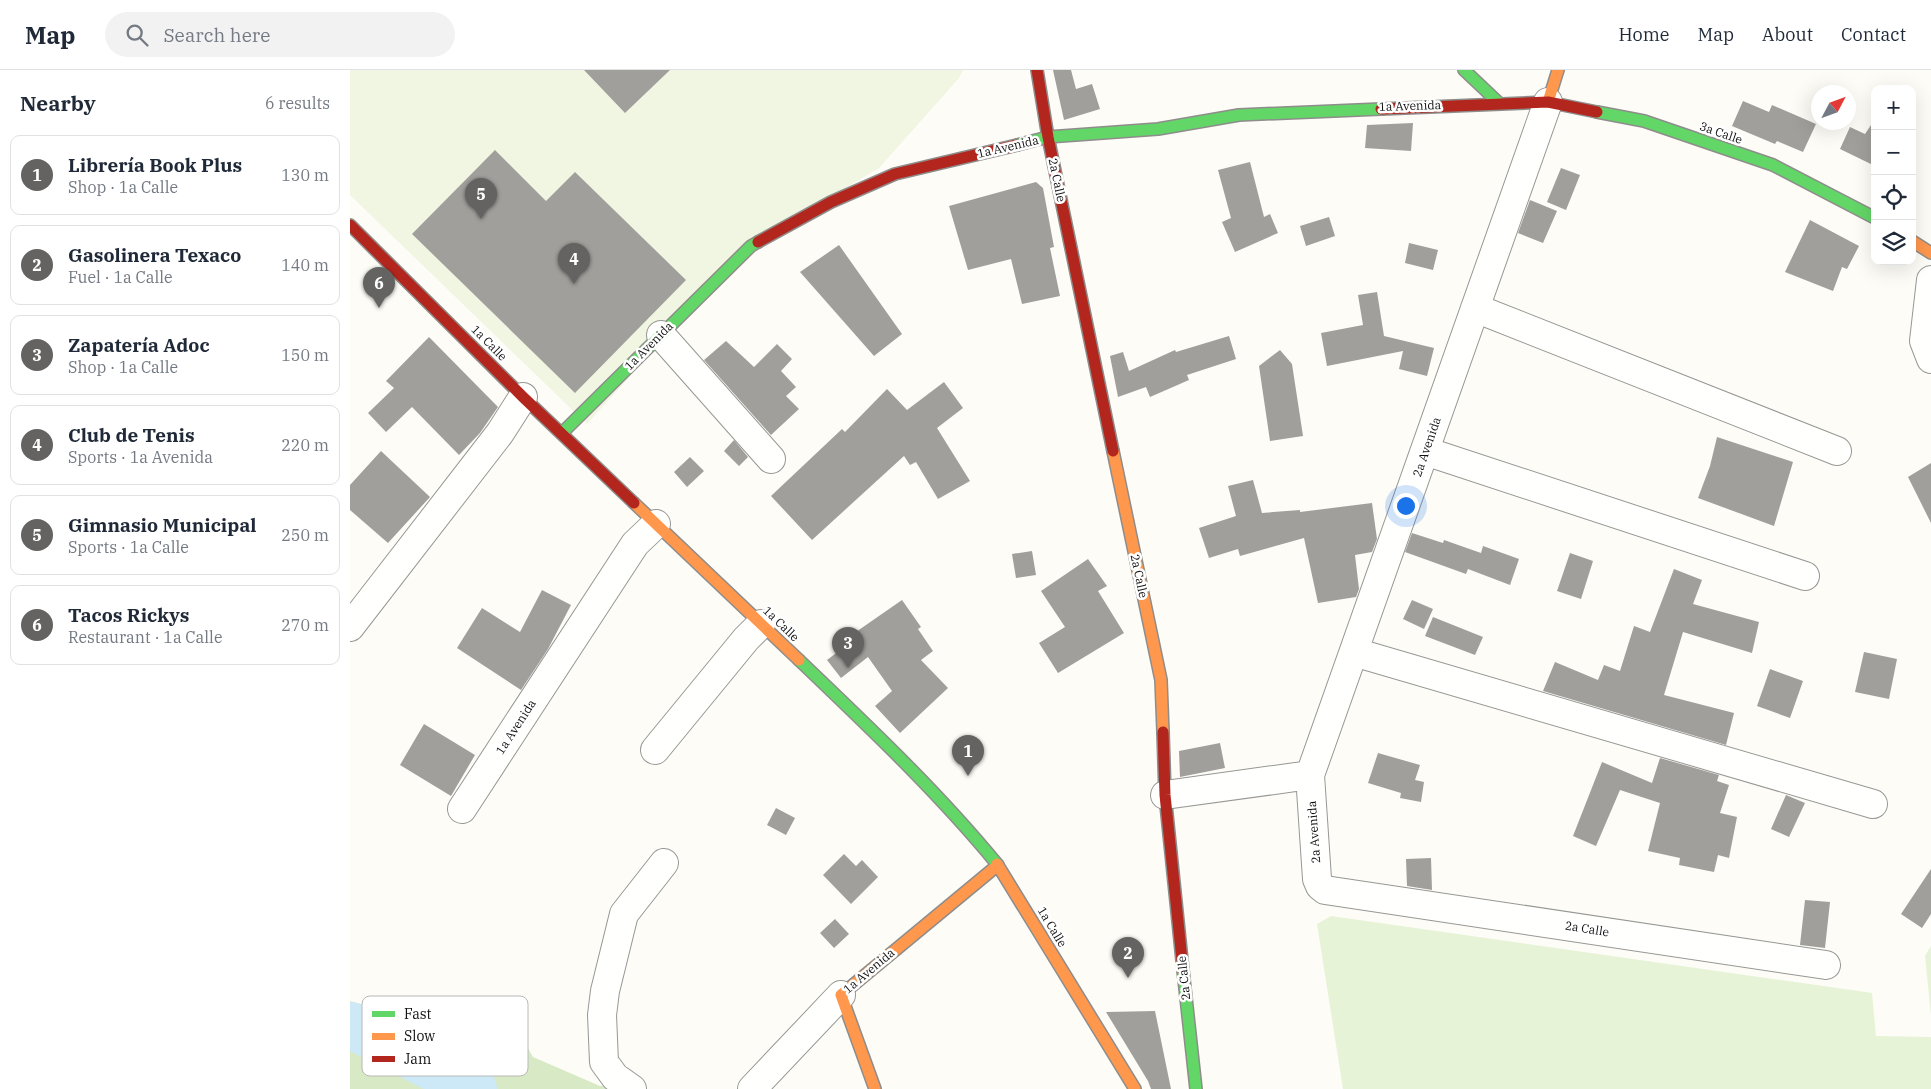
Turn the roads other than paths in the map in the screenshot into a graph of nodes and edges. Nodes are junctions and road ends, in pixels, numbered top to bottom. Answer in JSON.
{"nodes":[{"id":1,"x":1037,"y":70,"type":"edge"},
{"id":2,"x":1464,"y":70,"type":"edge"},
{"id":3,"x":1558,"y":70,"type":"edge"},
{"id":4,"x":1548,"y":102,"type":"junction"},
{"id":5,"x":1499,"y":103,"type":"junction"},
{"id":6,"x":1048,"y":137,"type":"junction"},
{"id":7,"x":1871,"y":216,"type":"edge"},
{"id":8,"x":350,"y":225,"type":"edge"},
{"id":9,"x":1916,"y":244,"type":"edge"},
{"id":10,"x":1931,"y":253,"type":"edge"},
{"id":11,"x":1931,"y":280,"type":"edge"},
{"id":12,"x":1476,"y":308,"type":"junction"},
{"id":13,"x":661,"y":335,"type":"junction"},
{"id":14,"x":1931,"y":359,"type":"edge"},
{"id":15,"x":524,"y":397,"type":"junction"},
{"id":16,"x":562,"y":434,"type":"junction"},
{"id":17,"x":1425,"y":451,"type":"junction"},
{"id":18,"x":1837,"y":451,"type":"dead end"},
{"id":19,"x":771,"y":459,"type":"dead end"},
{"id":20,"x":656,"y":524,"type":"junction"},
{"id":21,"x":1805,"y":576,"type":"dead end"},
{"id":22,"x":762,"y":624,"type":"junction"},
{"id":23,"x":350,"y":628,"type":"edge"},
{"id":24,"x":1354,"y":652,"type":"junction"},
{"id":25,"x":655,"y":750,"type":"dead end"},
{"id":26,"x":1310,"y":775,"type":"junction"},
{"id":27,"x":1164,"y":795,"type":"junction"},
{"id":28,"x":1873,"y":804,"type":"dead end"},
{"id":29,"x":462,"y":809,"type":"dead end"},
{"id":30,"x":664,"y":863,"type":"dead end"},
{"id":31,"x":998,"y":865,"type":"junction"},
{"id":32,"x":1320,"y":886,"type":"joint"},
{"id":33,"x":1826,"y":965,"type":"dead end"},
{"id":34,"x":841,"y":994,"type":"junction"},
{"id":35,"x":632,"y":1089,"type":"edge"},
{"id":36,"x":752,"y":1089,"type":"edge"},
{"id":37,"x":875,"y":1089,"type":"edge"},
{"id":38,"x":1135,"y":1089,"type":"edge"},
{"id":39,"x":1196,"y":1089,"type":"edge"}],
"edges":[{"from":1,"to":6,"type":"main road","name":"2a Calle"},
{"from":2,"to":5,"type":"main road"},
{"from":3,"to":4,"type":"main road","name":"2a Avenida"},
{"from":4,"to":5,"type":"main road","name":"1a Avenida"},
{"from":4,"to":7,"type":"main road","name":"3a Calle"},
{"from":4,"to":12,"type":"street","name":"2a Avenida"},
{"from":5,"to":6,"type":"main road","name":"1a Avenida"},
{"from":6,"to":13,"type":"main road","name":"1a Avenida"},
{"from":6,"to":27,"type":"main road","name":"2a Calle"},
{"from":8,"to":15,"type":"main road","name":"1a Calle"},
{"from":9,"to":10,"type":"main road"},
{"from":11,"to":14,"type":"street"},
{"from":12,"to":17,"type":"street","name":"2a Avenida"},
{"from":12,"to":18,"type":"street"},
{"from":13,"to":16,"type":"main road","name":"1a Avenida"},
{"from":13,"to":19,"type":"street"},
{"from":15,"to":16,"type":"main road","name":"1a Calle"},
{"from":15,"to":23,"type":"street"},
{"from":16,"to":20,"type":"main road","name":"1a Calle"},
{"from":17,"to":21,"type":"street"},
{"from":17,"to":24,"type":"street","name":"2a Avenida"},
{"from":20,"to":22,"type":"main road","name":"1a Calle"},
{"from":20,"to":29,"type":"street","name":"1a Avenida"},
{"from":22,"to":25,"type":"street"},
{"from":22,"to":31,"type":"main road","name":"1a Calle"},
{"from":24,"to":26,"type":"street","name":"2a Avenida"},
{"from":24,"to":28,"type":"street"},
{"from":26,"to":27,"type":"street"},
{"from":26,"to":32,"type":"street","name":"2a Avenida"},
{"from":27,"to":39,"type":"main road","name":"2a Calle"},
{"from":30,"to":35,"type":"street"},
{"from":31,"to":34,"type":"main road","name":"1a Avenida"},
{"from":31,"to":38,"type":"main road","name":"1a Calle"},
{"from":32,"to":33,"type":"street","name":"2a Calle"},
{"from":34,"to":36,"type":"street","name":"1a Avenida"},
{"from":34,"to":37,"type":"main road"}]}
